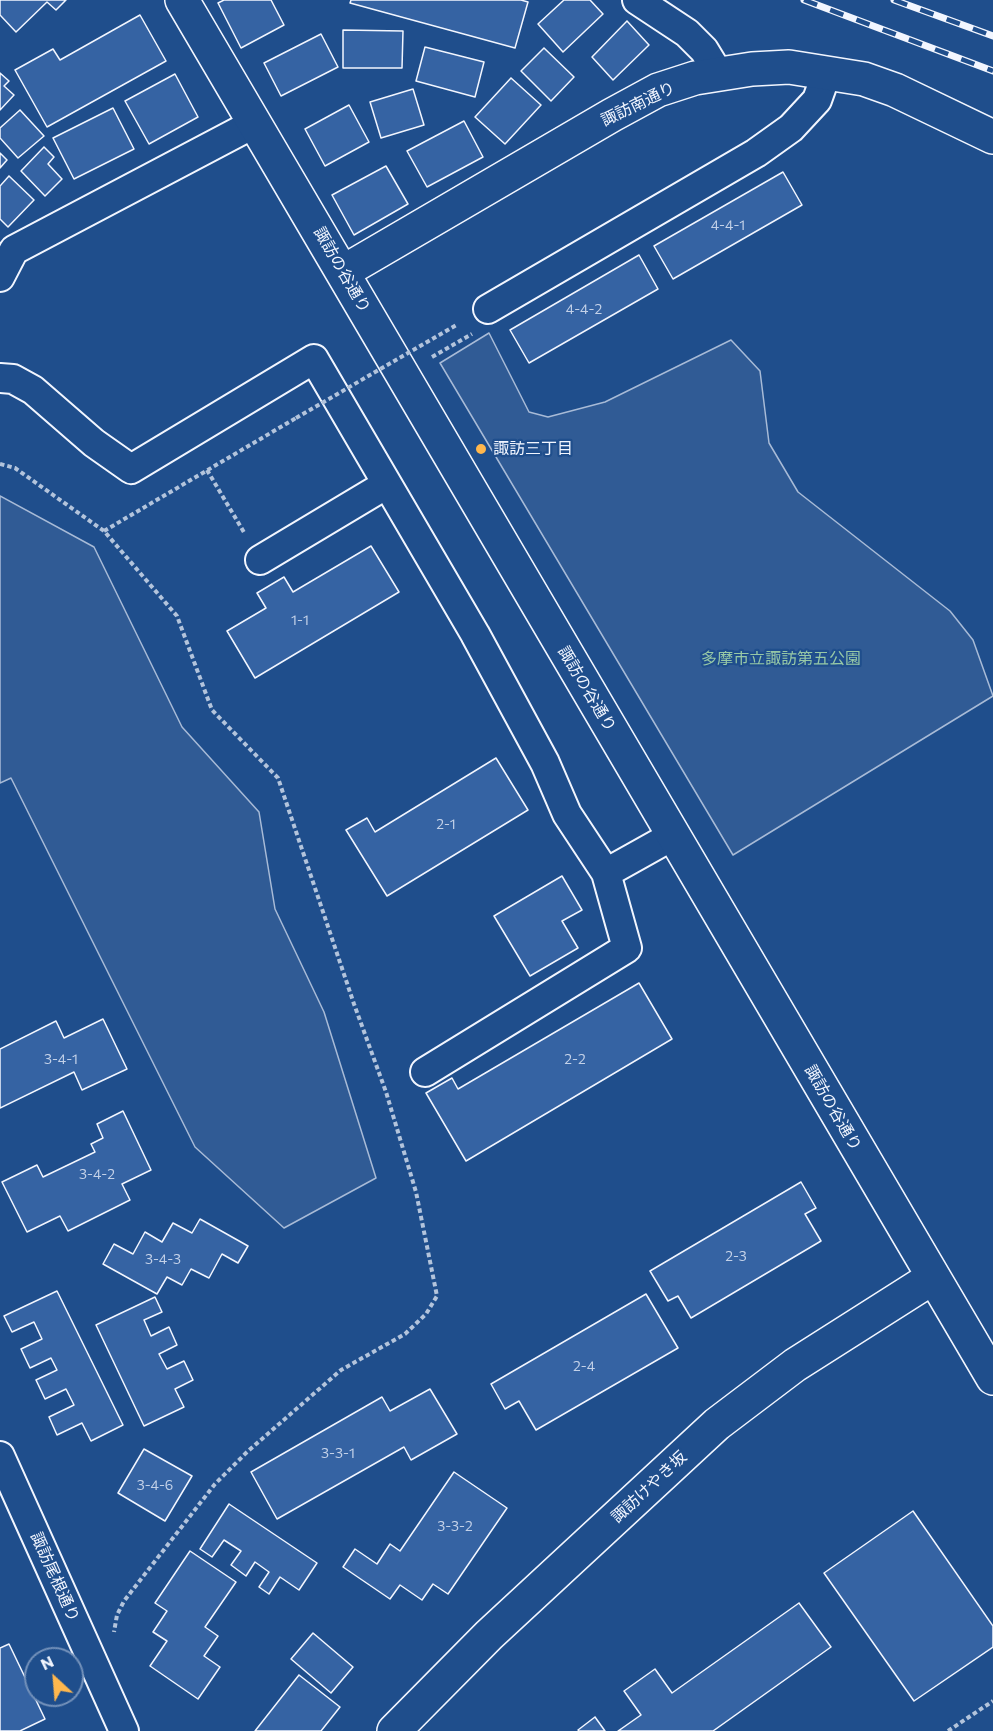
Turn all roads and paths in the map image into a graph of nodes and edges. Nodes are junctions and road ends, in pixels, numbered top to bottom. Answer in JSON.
{"nodes":[{"id":1,"x":182,"y":0,"type":"edge"},
{"id":2,"x":637,"y":0,"type":"edge"},
{"id":3,"x":827,"y":72,"type":"junction"},
{"id":4,"x":718,"y":73,"type":"junction"},
{"id":5,"x":255,"y":123,"type":"junction"},
{"id":6,"x":993,"y":137,"type":"edge"},
{"id":7,"x":7,"y":242,"type":"edge"},
{"id":8,"x":343,"y":272,"type":"junction"},
{"id":9,"x":0,"y":277,"type":"edge"},
{"id":10,"x":481,"y":321,"type":"joint"},
{"id":11,"x":458,"y":324,"type":"dead end"},
{"id":12,"x":432,"y":357,"type":"dead end"},
{"id":13,"x":0,"y":378,"type":"edge"},
{"id":14,"x":0,"y":464,"type":"edge"},
{"id":15,"x":207,"y":470,"type":"junction"},
{"id":16,"x":387,"y":484,"type":"junction"},
{"id":17,"x":104,"y":531,"type":"junction"},
{"id":18,"x":260,"y":560,"type":"joint"},
{"id":19,"x":674,"y":835,"type":"junction"},
{"id":20,"x":606,"y":873,"type":"junction"},
{"id":21,"x":425,"y":1072,"type":"dead end"},
{"id":22,"x":932,"y":1278,"type":"junction"},
{"id":23,"x":993,"y":1378,"type":"edge"},
{"id":24,"x":0,"y":1456,"type":"edge"},
{"id":25,"x":114,"y":1632,"type":"dead end"},
{"id":26,"x":993,"y":1701,"type":"edge"},
{"id":27,"x":124,"y":1731,"type":"edge"},
{"id":28,"x":394,"y":1731,"type":"edge"},
{"id":29,"x":948,"y":1731,"type":"edge"}],
"edges":[{"from":1,"to":5,"type":"street","name":"諏訪の谷通り"},
{"from":2,"to":4,"type":"street"},
{"from":3,"to":4,"type":"street","name":"諏訪南通り"},
{"from":3,"to":6,"type":"street","name":"諏訪南通り"},
{"from":3,"to":10,"type":"street"},
{"from":4,"to":8,"type":"street","name":"諏訪南通り"},
{"from":5,"to":7,"type":"street"},
{"from":5,"to":8,"type":"street","name":"諏訪の谷通り"},
{"from":7,"to":9,"type":"street"},
{"from":8,"to":19,"type":"street","name":"諏訪の谷通り"},
{"from":10,"to":12,"type":"path"},
{"from":11,"to":15,"type":"path","bridge":true},
{"from":13,"to":16,"type":"street"},
{"from":14,"to":17,"type":"path"},
{"from":15,"to":17,"type":"path"},
{"from":15,"to":18,"type":"path"},
{"from":16,"to":18,"type":"street"},
{"from":16,"to":20,"type":"street"},
{"from":17,"to":25,"type":"path"},
{"from":19,"to":20,"type":"street"},
{"from":19,"to":22,"type":"street","name":"諏訪の谷通り"},
{"from":20,"to":21,"type":"street"},
{"from":22,"to":23,"type":"street","name":"諏訪の谷通り"},
{"from":22,"to":28,"type":"street","name":"諏訪けやき坂"},
{"from":24,"to":27,"type":"street","name":"諏訪尾根通り"},
{"from":26,"to":29,"type":"path"}]}
